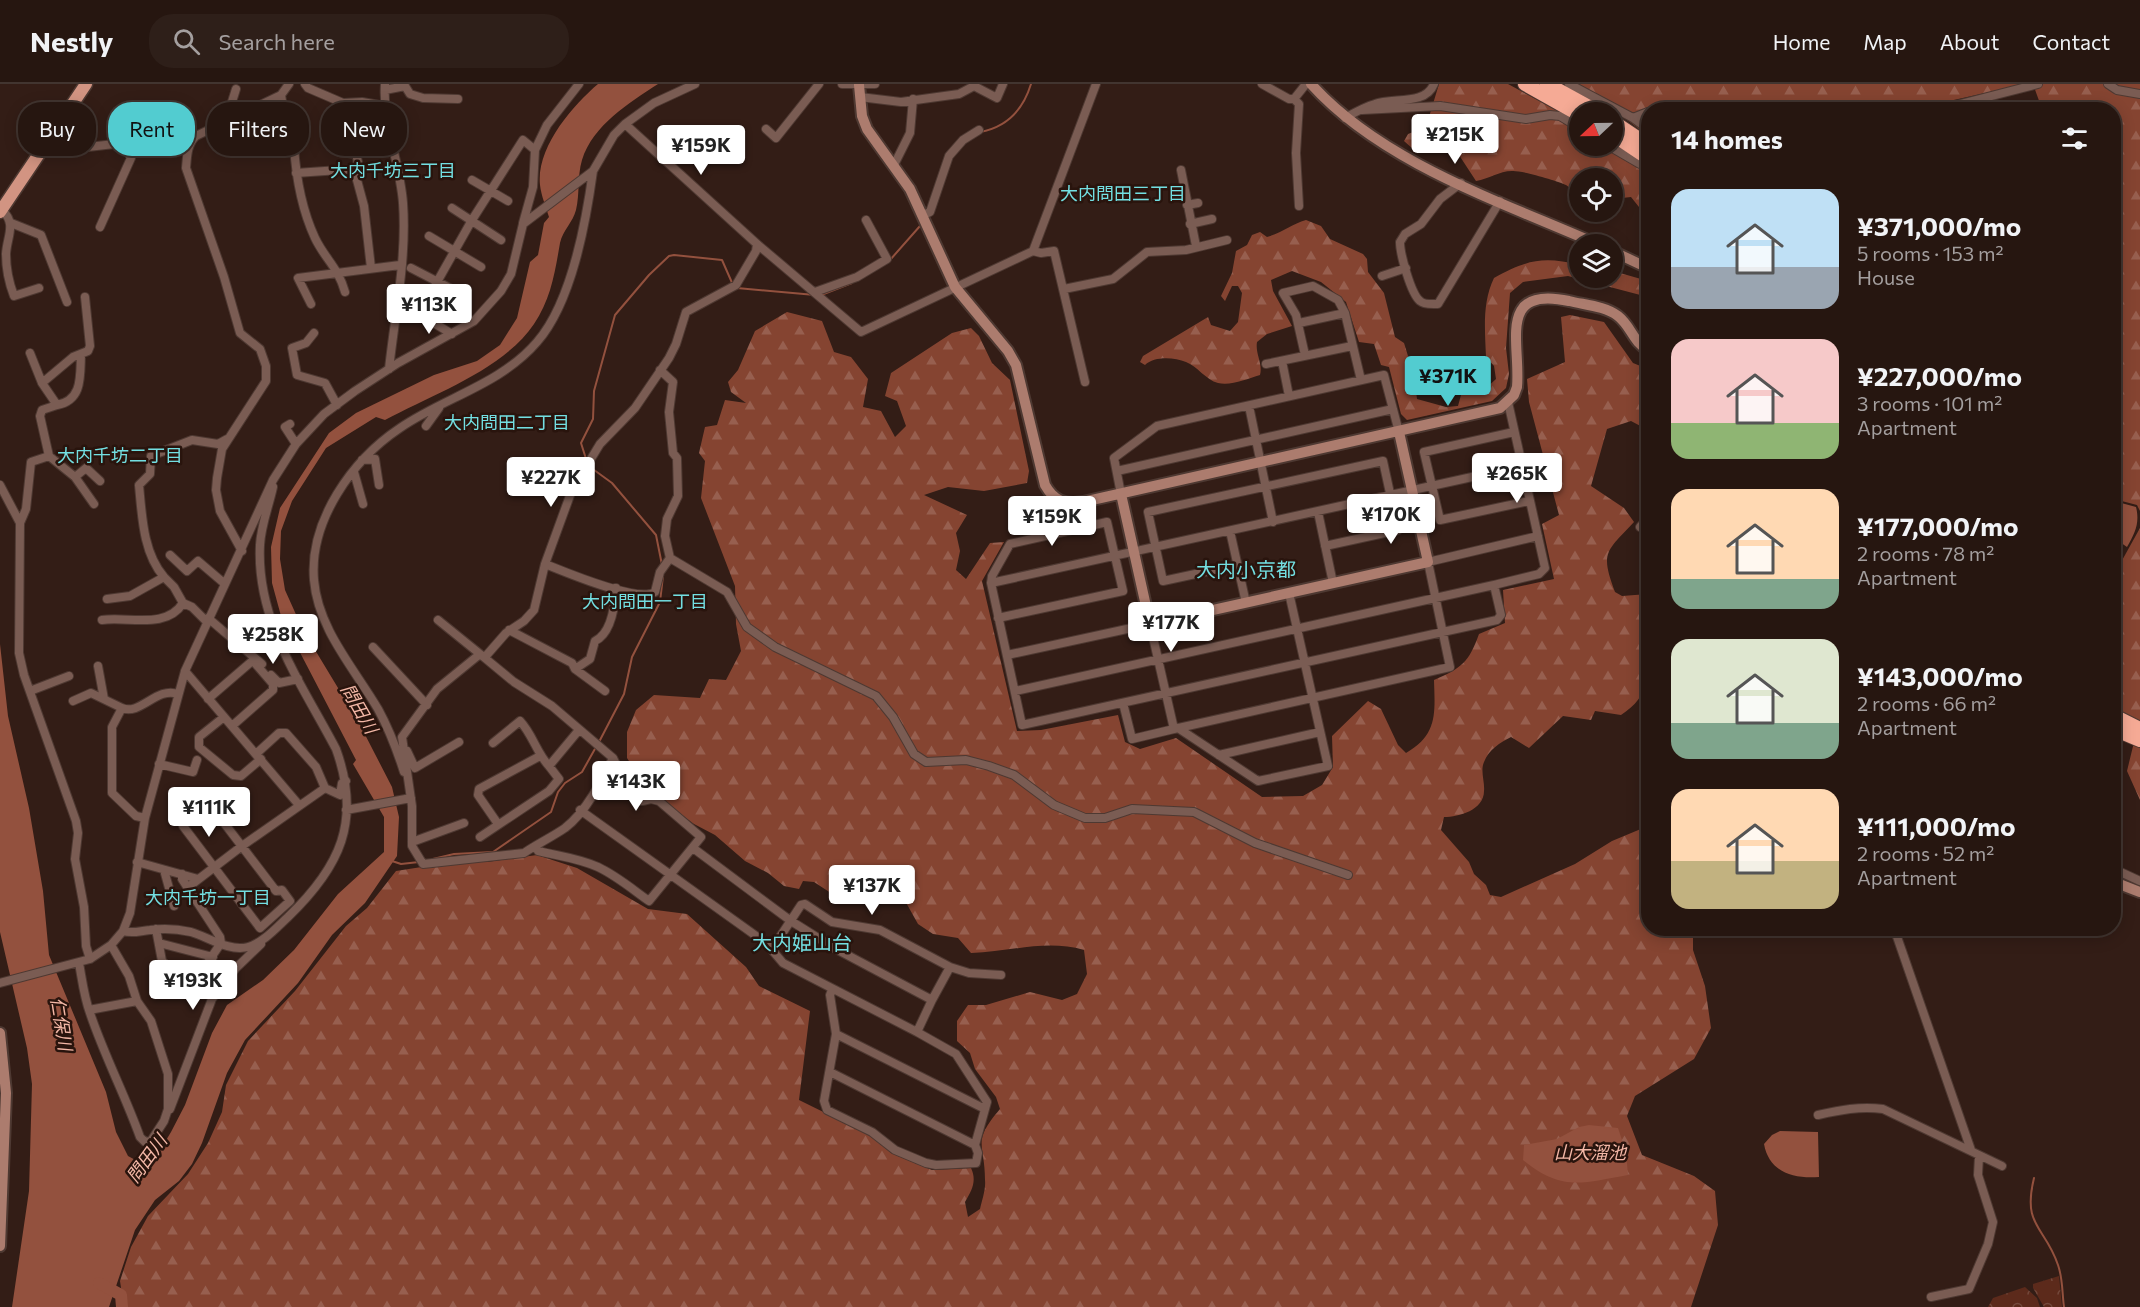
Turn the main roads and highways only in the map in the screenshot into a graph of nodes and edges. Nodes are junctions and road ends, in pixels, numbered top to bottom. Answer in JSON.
{"nodes":[{"id":1,"x":86,"y":84,"type":"edge"},
{"id":2,"x":1525,"y":84,"type":"edge"},
{"id":3,"x":1547,"y":84,"type":"edge"},
{"id":4,"x":1580,"y":102,"type":"edge"},
{"id":5,"x":1569,"y":109,"type":"edge"},
{"id":6,"x":1623,"y":128,"type":"edge"},
{"id":7,"x":1641,"y":140,"type":"edge"},
{"id":8,"x":1623,"y":143,"type":"edge"},
{"id":9,"x":1641,"y":158,"type":"edge"},
{"id":10,"x":1,"y":211,"type":"edge"},
{"id":11,"x":2121,"y":720,"type":"edge"},
{"id":12,"x":2140,"y":729,"type":"edge"},
{"id":13,"x":2121,"y":732,"type":"edge"},
{"id":14,"x":2140,"y":740,"type":"edge"}],
"edges":[{"from":1,"to":10,"type":"main road"},
{"from":2,"to":5,"type":"highway"},
{"from":3,"to":4,"type":"highway"},
{"from":6,"to":7,"type":"highway"},
{"from":8,"to":9,"type":"highway"},
{"from":11,"to":12,"type":"highway"},
{"from":13,"to":14,"type":"highway"}]}
